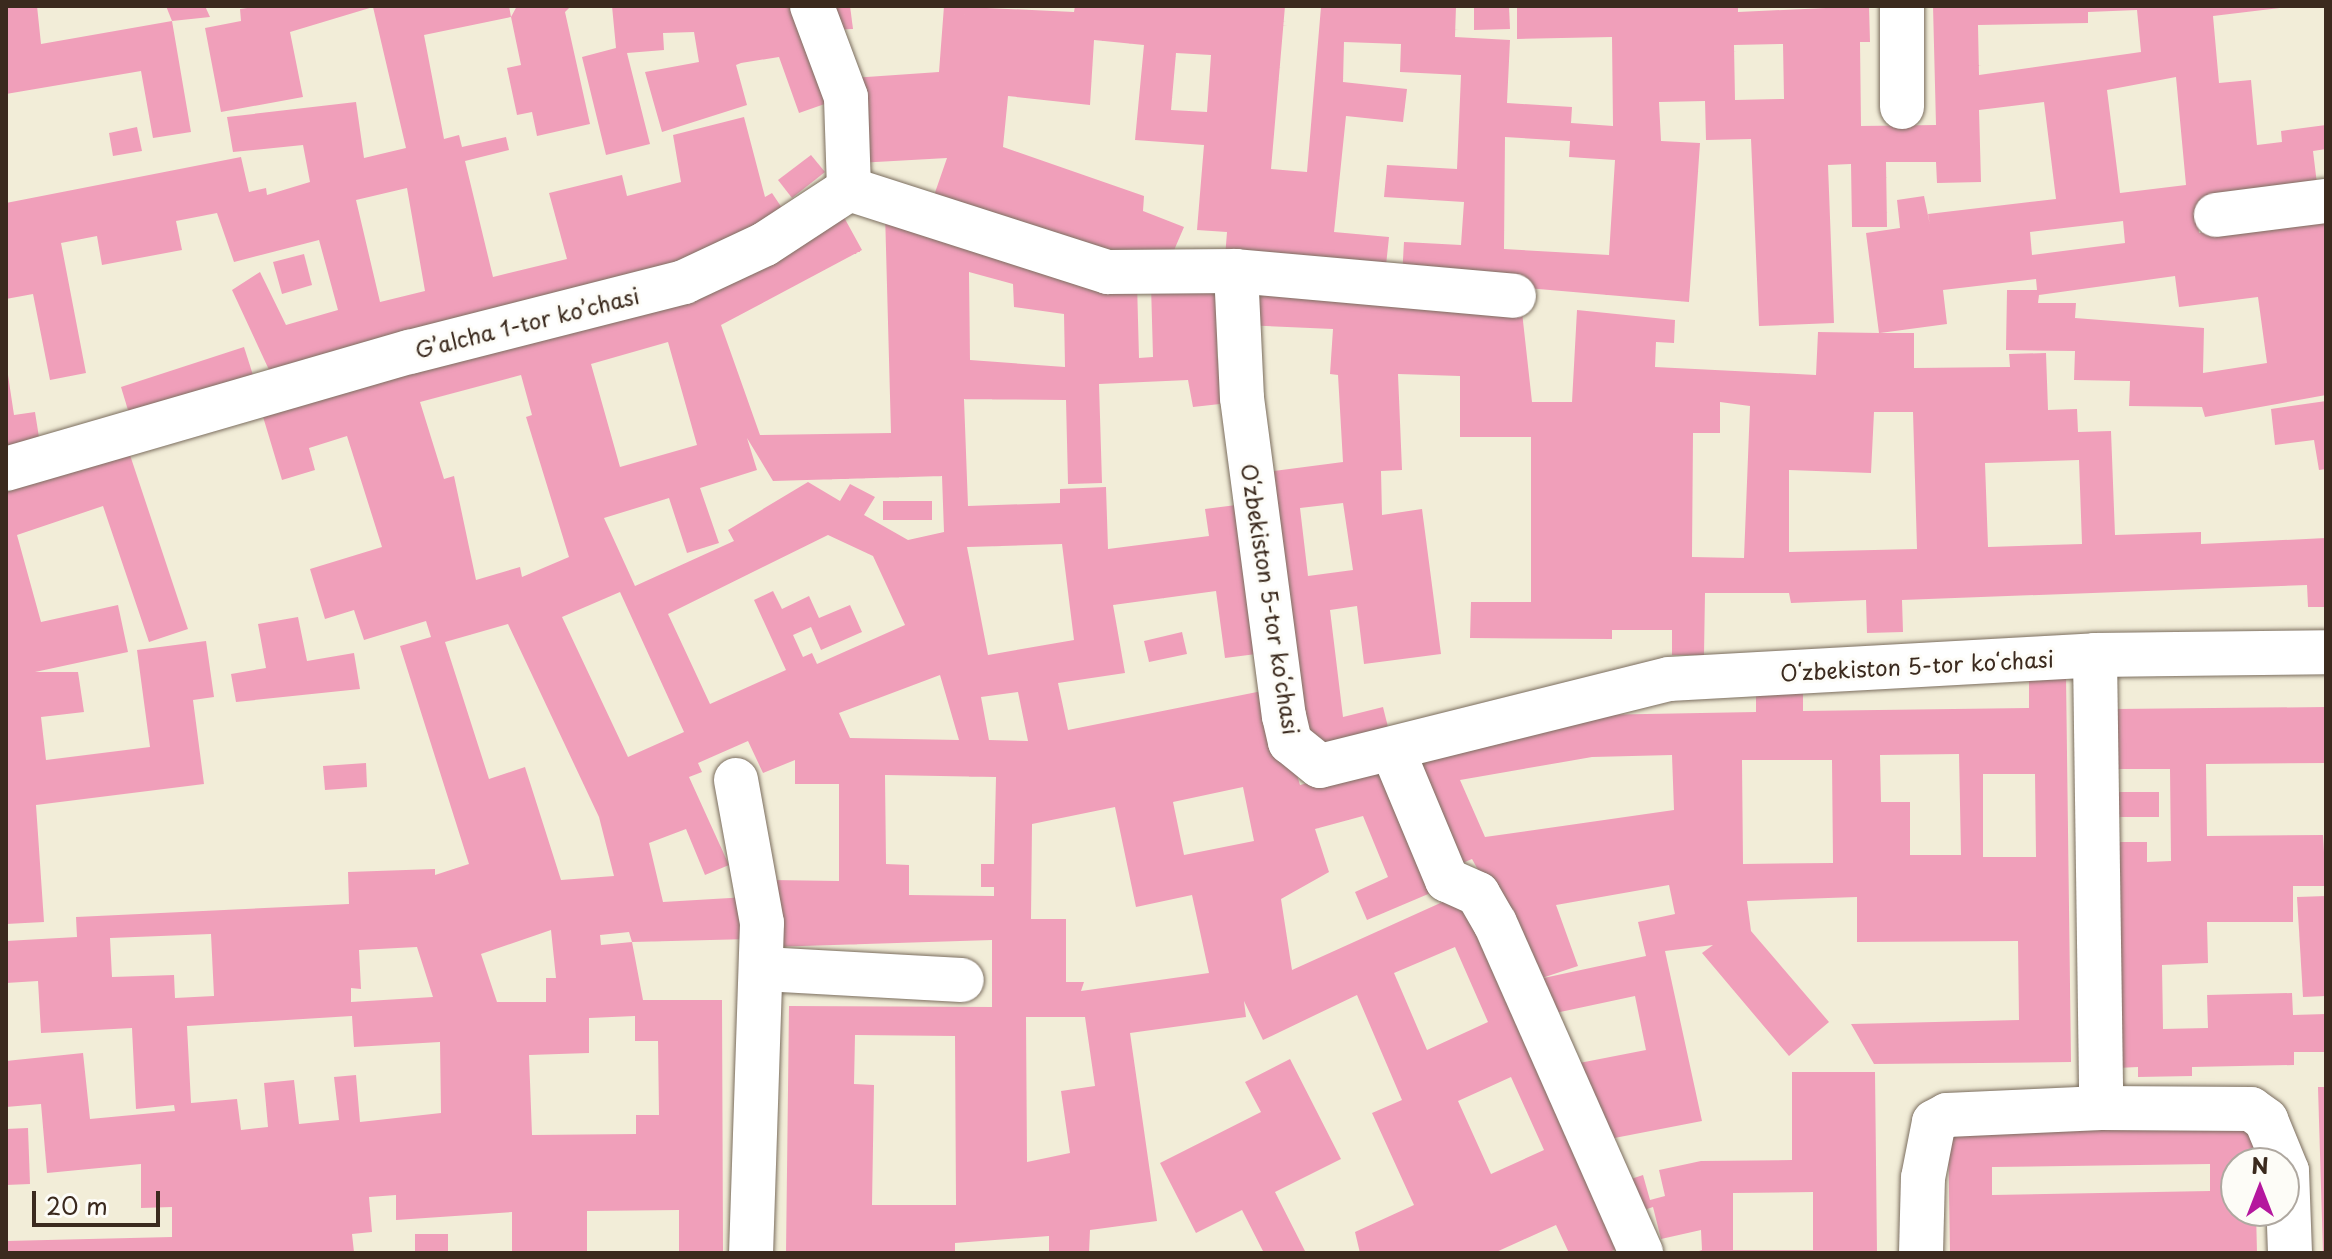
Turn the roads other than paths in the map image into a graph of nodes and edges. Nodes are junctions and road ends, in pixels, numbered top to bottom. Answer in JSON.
{"nodes":[{"id":1,"x":812,"y":6,"type":"edge"},
{"id":2,"x":1902,"y":6,"type":"edge"},
{"id":3,"x":1902,"y":107,"type":"dead end"},
{"id":4,"x":849,"y":189,"type":"junction"},
{"id":5,"x":2326,"y":201,"type":"edge"},
{"id":6,"x":2216,"y":215,"type":"dead end"},
{"id":7,"x":1236,"y":271,"type":"junction"},
{"id":8,"x":1514,"y":296,"type":"dead end"},
{"id":9,"x":6,"y":469,"type":"edge"},
{"id":10,"x":2326,"y":652,"type":"edge"},
{"id":11,"x":2095,"y":655,"type":"junction"},
{"id":12,"x":1393,"y":751,"type":"junction"},
{"id":13,"x":736,"y":780,"type":"dead end"},
{"id":14,"x":763,"y":969,"type":"junction"},
{"id":15,"x":962,"y":980,"type":"dead end"},
{"id":16,"x":2101,"y":1108,"type":"junction"},
{"id":17,"x":751,"y":1253,"type":"edge"},
{"id":18,"x":1641,"y":1253,"type":"edge"},
{"id":19,"x":1921,"y":1253,"type":"edge"},
{"id":20,"x":2290,"y":1253,"type":"edge"}],
"edges":[{"from":1,"to":4,"type":"street"},
{"from":2,"to":3,"type":"street"},
{"from":4,"to":7,"type":"street"},
{"from":4,"to":9,"type":"street","name":"Gʼalcha 1-tor koʼchasi"},
{"from":5,"to":6,"type":"street"},
{"from":7,"to":8,"type":"street"},
{"from":7,"to":12,"type":"street","name":"Oʻzbekiston 5-tor koʻchasi"},
{"from":10,"to":11,"type":"street","name":"Oʻzbekiston 5-tor koʻchasi"},
{"from":11,"to":12,"type":"street","name":"Oʻzbekiston 5-tor koʻchasi"},
{"from":11,"to":16,"type":"street"},
{"from":12,"to":18,"type":"street"},
{"from":13,"to":14,"type":"street"},
{"from":14,"to":15,"type":"street"},
{"from":14,"to":17,"type":"street"},
{"from":16,"to":19,"type":"street"},
{"from":16,"to":20,"type":"street"}]}
